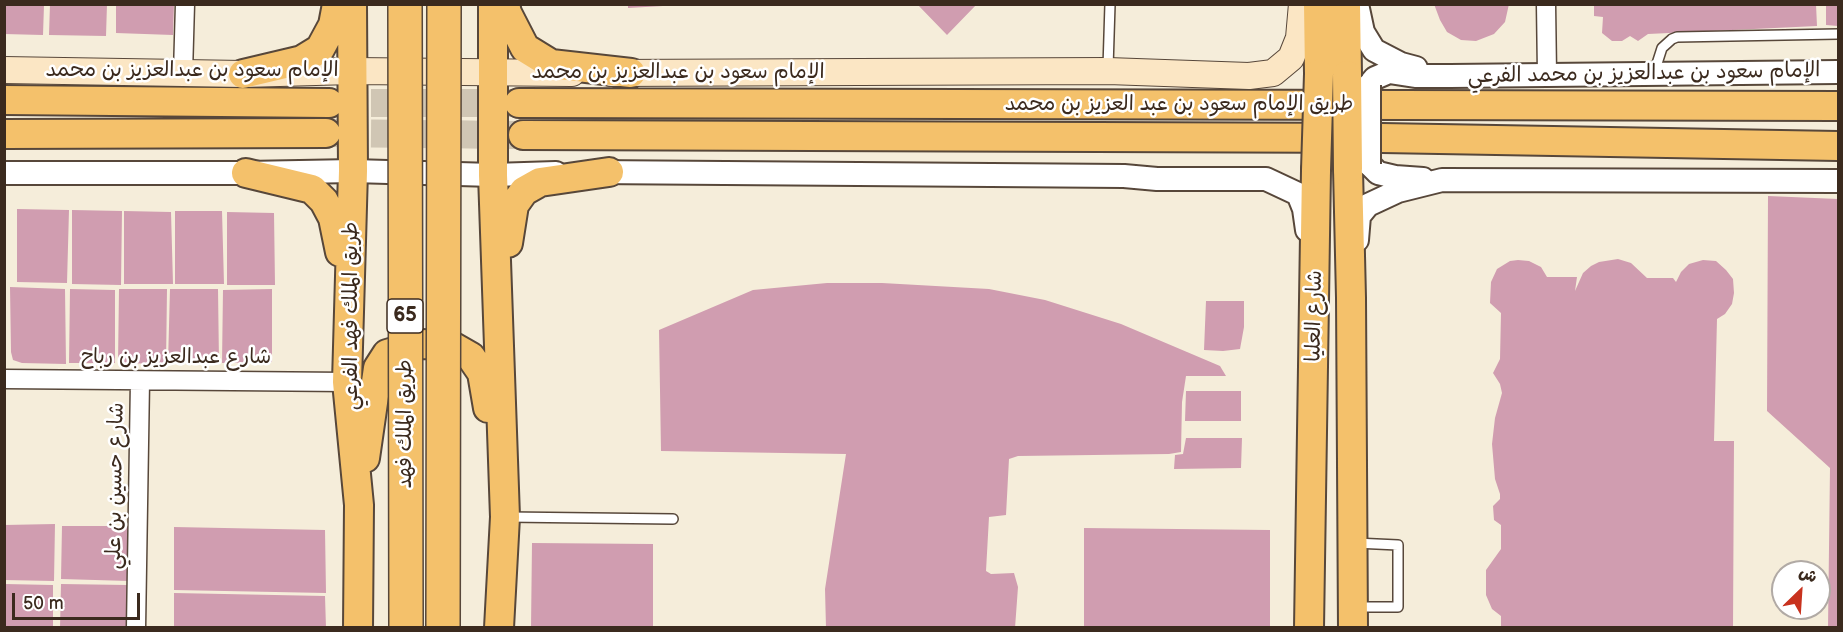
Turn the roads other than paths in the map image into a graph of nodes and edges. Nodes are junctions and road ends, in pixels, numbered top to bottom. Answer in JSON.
{"nodes":[{"id":1,"x":184,"y":4,"type":"edge"},
{"id":2,"x":337,"y":4,"type":"edge"},
{"id":3,"x":352,"y":4,"type":"edge"},
{"id":4,"x":405,"y":4,"type":"edge"},
{"id":5,"x":444,"y":4,"type":"edge"},
{"id":6,"x":493,"y":4,"type":"edge"},
{"id":7,"x":505,"y":4,"type":"edge"},
{"id":8,"x":1110,"y":4,"type":"edge"},
{"id":9,"x":1302,"y":4,"type":"edge"},
{"id":10,"x":1318,"y":4,"type":"edge"},
{"id":11,"x":1346,"y":4,"type":"edge"},
{"id":12,"x":1357,"y":4,"type":"edge"},
{"id":13,"x":1546,"y":4,"type":"edge"},
{"id":14,"x":1839,"y":34,"type":"edge"},
{"id":15,"x":4,"y":70,"type":"edge"},
{"id":16,"x":352,"y":71,"type":"junction"},
{"id":17,"x":1108,"y":71,"type":"junction"},
{"id":18,"x":1839,"y":72,"type":"edge"},
{"id":19,"x":183,"y":73,"type":"junction"},
{"id":20,"x":631,"y":73,"type":"junction"},
{"id":21,"x":1654,"y":73,"type":"junction"},
{"id":22,"x":243,"y":74,"type":"junction"},
{"id":23,"x":494,"y":74,"type":"junction"},
{"id":24,"x":1547,"y":74,"type":"junction"},
{"id":25,"x":1450,"y":76,"type":"junction"},
{"id":26,"x":1358,"y":80,"type":"junction"},
{"id":27,"x":4,"y":100,"type":"edge"},
{"id":28,"x":329,"y":103,"type":"tunnel mouth"},
{"id":29,"x":519,"y":103,"type":"tunnel mouth"},
{"id":30,"x":1839,"y":106,"type":"edge"},
{"id":31,"x":327,"y":133,"type":"tunnel mouth"},
{"id":32,"x":4,"y":134,"type":"edge"},
{"id":33,"x":523,"y":135,"type":"tunnel mouth"},
{"id":34,"x":1839,"y":146,"type":"edge"},
{"id":35,"x":1359,"y":166,"type":"junction"},
{"id":36,"x":353,"y":171,"type":"junction"},
{"id":37,"x":609,"y":172,"type":"junction"},
{"id":38,"x":4,"y":173,"type":"edge"},
{"id":39,"x":246,"y":173,"type":"junction"},
{"id":40,"x":493,"y":175,"type":"junction"},
{"id":41,"x":1442,"y":180,"type":"junction"},
{"id":42,"x":1839,"y":181,"type":"edge"},
{"id":43,"x":1316,"y":291,"type":"junction"},
{"id":44,"x":1351,"y":298,"type":"junction"},
{"id":45,"x":350,"y":304,"type":"junction"},
{"id":46,"x":497,"y":314,"type":"junction"},
{"id":47,"x":4,"y":379,"type":"edge"},
{"id":48,"x":140,"y":381,"type":"junction"},
{"id":49,"x":347,"y":382,"type":"junction"},
{"id":50,"x":359,"y":505,"type":"junction"},
{"id":51,"x":504,"y":509,"type":"junction"},
{"id":52,"x":673,"y":519,"type":"dead end"},
{"id":53,"x":1352,"y":543,"type":"junction"},
{"id":54,"x":1353,"y":617,"type":"edge"},
{"id":55,"x":136,"y":627,"type":"edge"},
{"id":56,"x":358,"y":627,"type":"edge"},
{"id":57,"x":406,"y":627,"type":"edge"},
{"id":58,"x":442,"y":627,"type":"edge"},
{"id":59,"x":499,"y":627,"type":"edge"},
{"id":60,"x":1309,"y":627,"type":"edge"}],
"edges":[{"from":1,"to":19,"type":"street"},
{"from":2,"to":22,"type":"main road"},
{"from":3,"to":16,"type":"main road","name":"طريق الملك فهد الفرعي"},
{"from":4,"to":57,"type":"highway","name":"طريق الملك فهد","number":"65","bridge":true},
{"from":5,"to":58,"type":"highway","name":"طريق الملك فهد","number":"65","bridge":true},
{"from":6,"to":23,"type":"main road"},
{"from":7,"to":20,"type":"main road"},
{"from":8,"to":17,"type":"lane"},
{"from":9,"to":17,"type":"main road","name":"الإمام سعود بن عبدالعزيز بن محمد"},
{"from":10,"to":43,"type":"main road","name":"شارع العليا","bridge":true},
{"from":11,"to":26,"type":"main road","name":"شارع العليا"},
{"from":12,"to":25,"type":"street"},
{"from":13,"to":24,"type":"street"},
{"from":14,"to":21,"type":"lane"},
{"from":15,"to":19,"type":"main road","name":"الإمام سعود بن عبدالعزيز بن محمد"},
{"from":16,"to":22,"type":"main road","name":"الإمام سعود بن عبدالعزيز بن محمد"},
{"from":16,"to":23,"type":"main road","name":"الإمام سعود بن عبدالعزيز بن محمد"},
{"from":16,"to":36,"type":"main road","name":"طريق الملك فهد الفرعي"},
{"from":17,"to":20,"type":"main road","name":"الإمام سعود بن عبدالعزيز بن محمد"},
{"from":18,"to":21,"type":"street","name":"الإمام سعود بن عبدالعزيز بن محمد الفرعي"},
{"from":19,"to":22,"type":"main road","name":"الإمام سعود بن عبدالعزيز بن محمد"},
{"from":20,"to":23,"type":"main road","name":"الإمام سعود بن عبدالعزيز بن محمد"},
{"from":21,"to":24,"type":"street","name":"الإمام سعود بن عبدالعزيز بن محمد الفرعي"},
{"from":23,"to":40,"type":"main road"},
{"from":24,"to":25,"type":"street","name":"الإمام سعود بن عبدالعزيز بن محمد الفرعي"},
{"from":25,"to":26,"type":"street"},
{"from":26,"to":35,"type":"main road","name":"شارع العليا","bridge":true},
{"from":27,"to":28,"type":"main road"},
{"from":29,"to":30,"type":"main road","name":"طريق الإمام سعود بن عبد العزيز بن محمد"},
{"from":31,"to":32,"type":"main road"},
{"from":33,"to":34,"type":"main road","name":"طريق الإمام سعود بن عبد العزيز بن محمد"},
{"from":35,"to":41,"type":"street"},
{"from":35,"to":44,"type":"main road","name":"شارع العليا"},
{"from":36,"to":39,"type":"street"},
{"from":36,"to":40,"type":"street"},
{"from":36,"to":45,"type":"main road","name":"طريق الملك فهد الفرعي"},
{"from":37,"to":40,"type":"street"},
{"from":37,"to":43,"type":"street"},
{"from":37,"to":46,"type":"main road"},
{"from":38,"to":39,"type":"street"},
{"from":39,"to":45,"type":"main road"},
{"from":40,"to":46,"type":"main road"},
{"from":41,"to":42,"type":"street"},
{"from":41,"to":44,"type":"street"},
{"from":43,"to":60,"type":"main road","name":"شارع العليا"},
{"from":44,"to":53,"type":"main road","name":"شارع العليا"},
{"from":45,"to":49,"type":"main road","name":"طريق الملك فهد الفرعي"},
{"from":46,"to":51,"type":"main road"},
{"from":47,"to":48,"type":"street","name":"شارع عبدالعزيز بن رباح"},
{"from":48,"to":49,"type":"street","name":"شارع عبدالعزيز بن رباح"},
{"from":48,"to":55,"type":"street","name":"شارع حسين بن علي"},
{"from":49,"to":50,"type":"main road","name":"طريق الملك فهد الفرعي"},
{"from":50,"to":51,"type":"main road"},
{"from":50,"to":56,"type":"main road","name":"طريق الملك فهد الفرعي"},
{"from":51,"to":52,"type":"lane"},
{"from":51,"to":59,"type":"main road"},
{"from":53,"to":54,"type":"main road","name":"شارع العليا"},
{"from":53,"to":54,"type":"lane"}]}
